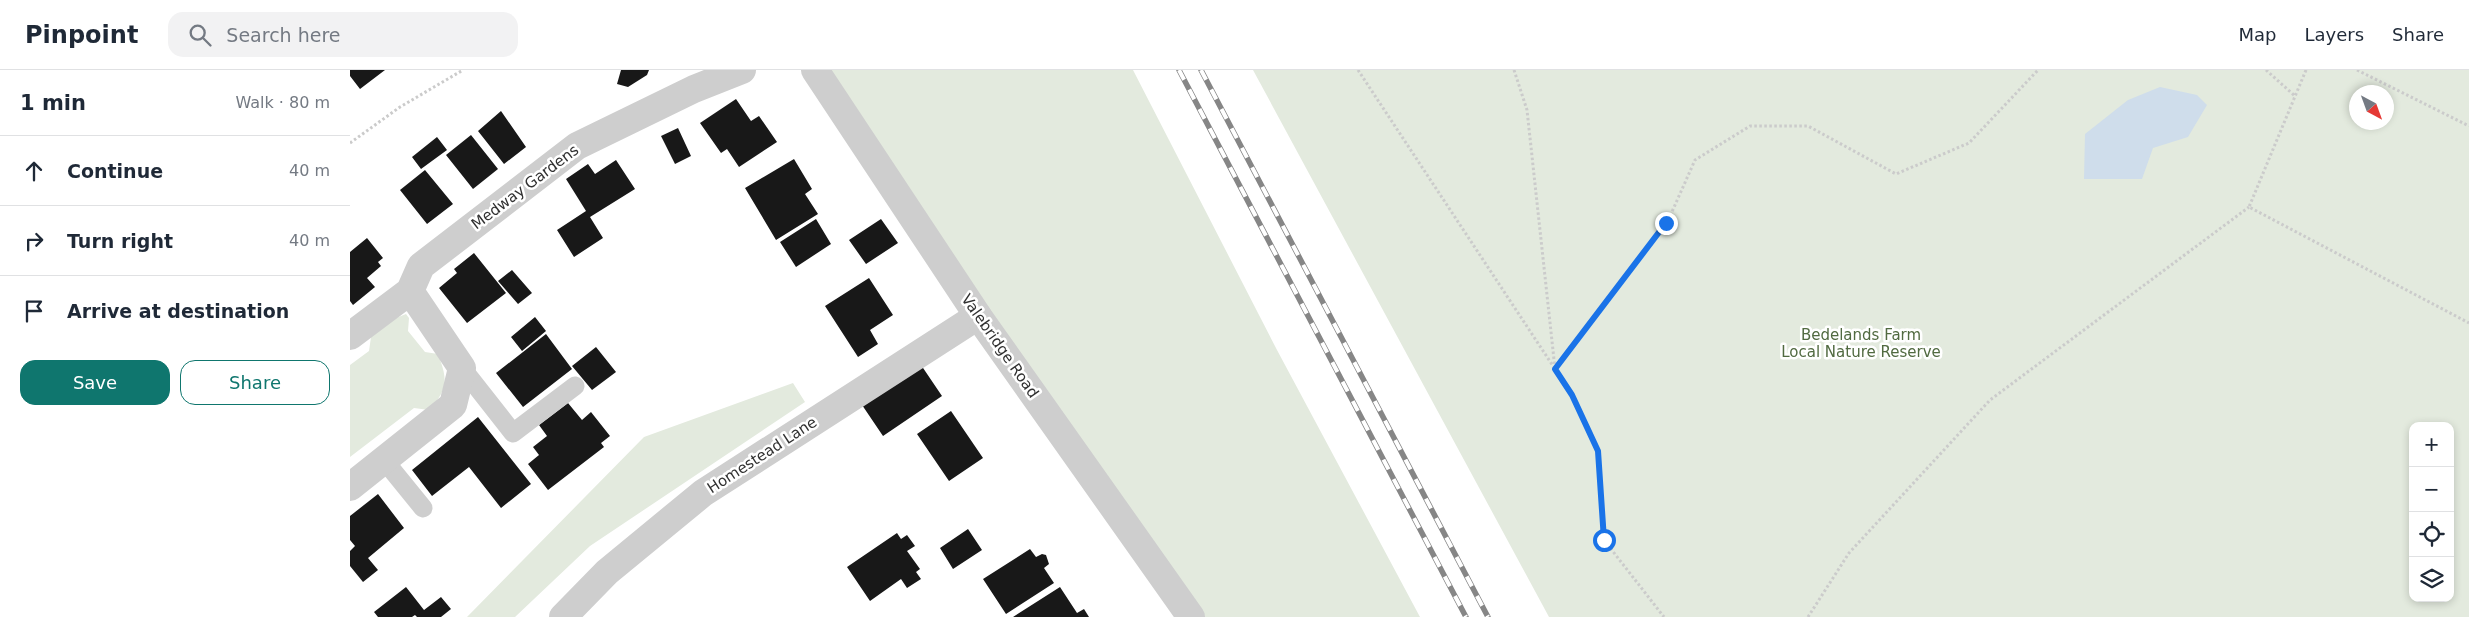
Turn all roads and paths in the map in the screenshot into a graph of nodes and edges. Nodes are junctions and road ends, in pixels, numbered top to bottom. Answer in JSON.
{"nodes":[{"id":1,"x":463,"y":70,"type":"edge"},
{"id":2,"x":742,"y":70,"type":"edge"},
{"id":3,"x":815,"y":70,"type":"edge"},
{"id":4,"x":1358,"y":70,"type":"edge"},
{"id":5,"x":1514,"y":70,"type":"edge"},
{"id":6,"x":2038,"y":70,"type":"edge"},
{"id":7,"x":2266,"y":70,"type":"edge"},
{"id":8,"x":2306,"y":70,"type":"edge"},
{"id":9,"x":2357,"y":70,"type":"edge"},
{"id":10,"x":2295,"y":96,"type":"junction"},
{"id":11,"x":2469,"y":126,"type":"edge"},
{"id":12,"x":350,"y":143,"type":"edge"},
{"id":13,"x":2249,"y":207,"type":"junction"},
{"id":14,"x":410,"y":291,"type":"junction"},
{"id":15,"x":978,"y":316,"type":"junction"},
{"id":16,"x":2469,"y":323,"type":"edge"},
{"id":17,"x":350,"y":336,"type":"edge"},
{"id":18,"x":462,"y":368,"type":"junction"},
{"id":19,"x":1555,"y":369,"type":"junction"},
{"id":20,"x":575,"y":386,"type":"dead end"},
{"id":21,"x":384,"y":460,"type":"junction"},
{"id":22,"x":350,"y":487,"type":"edge"},
{"id":23,"x":423,"y":508,"type":"dead end"},
{"id":24,"x":563,"y":617,"type":"edge"},
{"id":25,"x":1191,"y":617,"type":"edge"},
{"id":26,"x":1664,"y":617,"type":"edge"},
{"id":27,"x":1808,"y":617,"type":"edge"}],
"edges":[{"from":1,"to":12,"type":"path"},
{"from":2,"to":14,"type":"street","name":"Medway Gardens"},
{"from":3,"to":15,"type":"street","name":"Valebridge Road"},
{"from":4,"to":19,"type":"path"},
{"from":5,"to":19,"type":"path"},
{"from":6,"to":19,"type":"path"},
{"from":7,"to":10,"type":"path"},
{"from":8,"to":10,"type":"path"},
{"from":9,"to":11,"type":"path"},
{"from":10,"to":13,"type":"path"},
{"from":13,"to":16,"type":"path"},
{"from":13,"to":27,"type":"path"},
{"from":14,"to":17,"type":"street","name":"Medway Gardens"},
{"from":14,"to":18,"type":"street"},
{"from":15,"to":24,"type":"street","name":"Homestead Lane"},
{"from":15,"to":25,"type":"street","name":"Valebridge Road"},
{"from":18,"to":20,"type":"lane"},
{"from":18,"to":21,"type":"street"},
{"from":19,"to":26,"type":"path"},
{"from":21,"to":22,"type":"street"},
{"from":21,"to":23,"type":"lane"}]}
